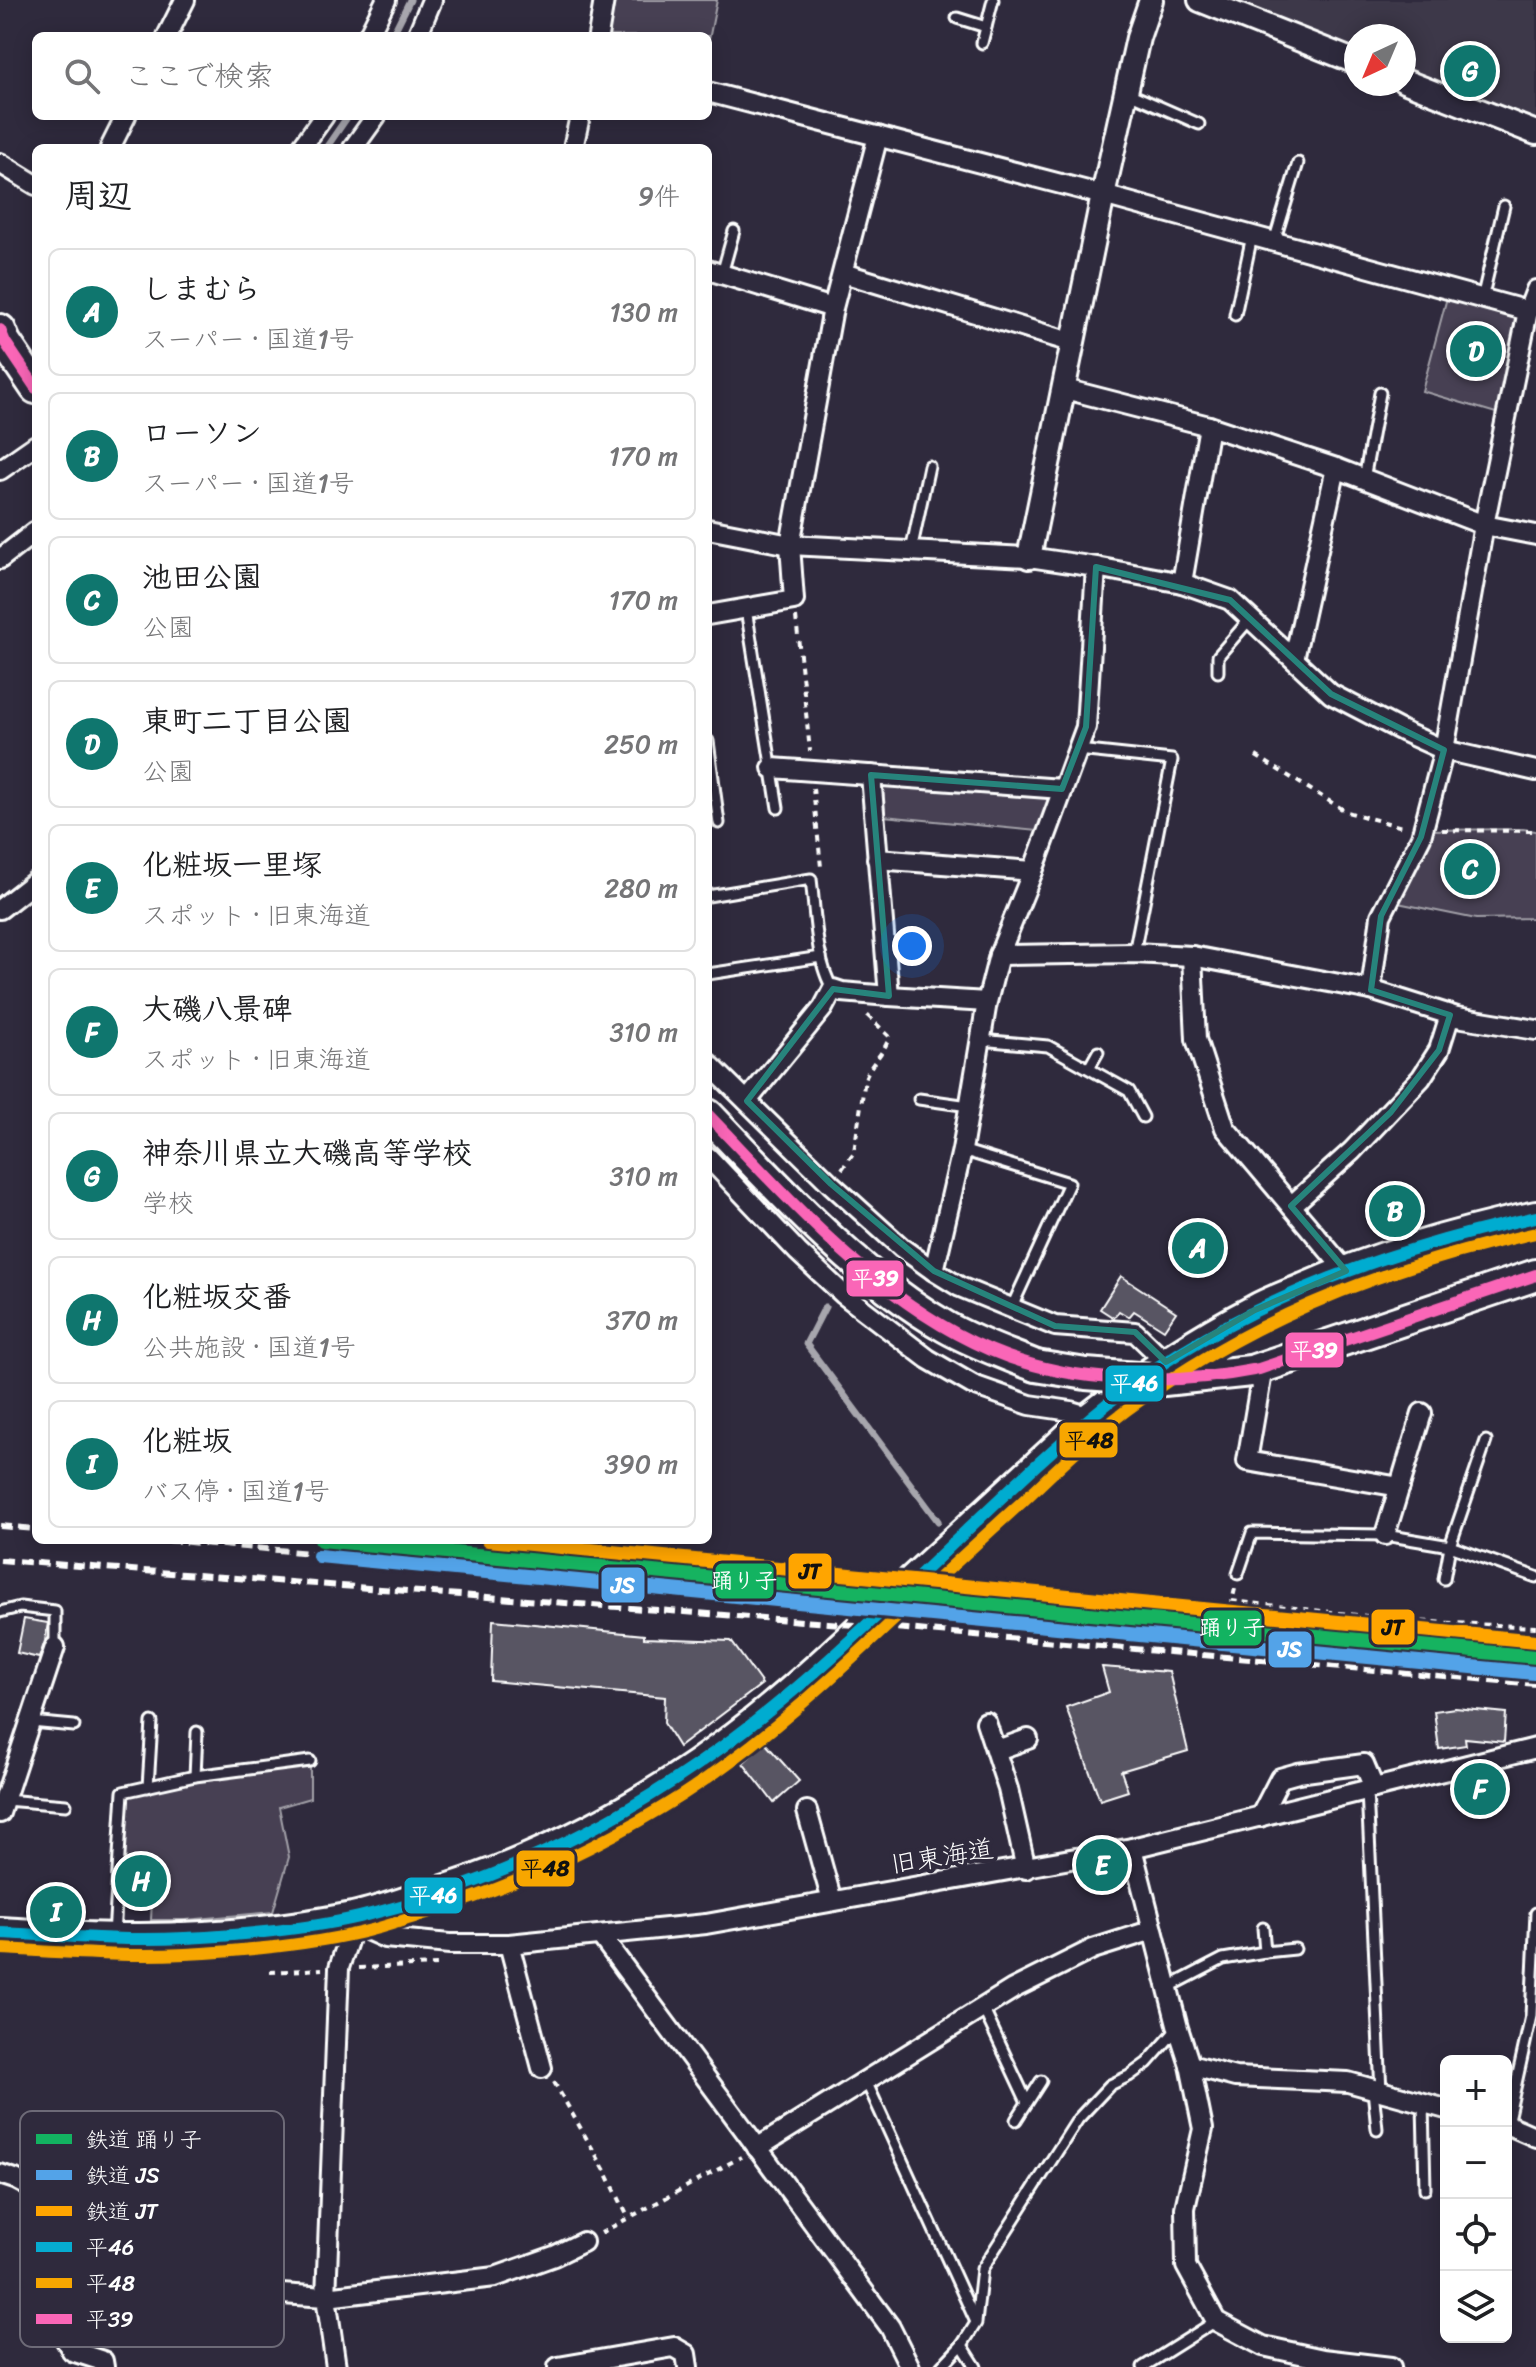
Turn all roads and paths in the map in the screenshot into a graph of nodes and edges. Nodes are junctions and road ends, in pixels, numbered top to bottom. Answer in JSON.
{"nodes":[{"id":1,"x":185,"y":0,"type":"edge"},
{"id":2,"x":386,"y":0,"type":"edge"},
{"id":3,"x":432,"y":0,"type":"edge"},
{"id":4,"x":604,"y":0,"type":"edge"},
{"id":5,"x":993,"y":0,"type":"edge"},
{"id":6,"x":1151,"y":0,"type":"edge"},
{"id":7,"x":1200,"y":0,"type":"edge"},
{"id":8,"x":957,"y":18,"type":"dead end"},
{"id":9,"x":986,"y":27,"type":"junction"},
{"id":10,"x":169,"y":32,"type":"edge"},
{"id":11,"x":370,"y":32,"type":"edge"},
{"id":12,"x":419,"y":32,"type":"edge"},
{"id":13,"x":599,"y":32,"type":"edge"},
{"id":14,"x":982,"y":43,"type":"dead end"},
{"id":15,"x":1344,"y":57,"type":"edge"},
{"id":16,"x":1416,"y":86,"type":"edge"},
{"id":17,"x":1126,"y":92,"type":"junction"},
{"id":18,"x":712,"y":93,"type":"edge"},
{"id":19,"x":124,"y":120,"type":"edge"},
{"id":20,"x":321,"y":120,"type":"edge"},
{"id":21,"x":373,"y":120,"type":"edge"},
{"id":22,"x":579,"y":120,"type":"edge"},
{"id":23,"x":1199,"y":124,"type":"dead end"},
{"id":24,"x":1536,"y":133,"type":"edge"},
{"id":25,"x":878,"y":136,"type":"junction"},
{"id":26,"x":112,"y":144,"type":"edge"},
{"id":27,"x":304,"y":144,"type":"edge"},
{"id":28,"x":356,"y":144,"type":"edge"},
{"id":29,"x":574,"y":144,"type":"edge"},
{"id":30,"x":0,"y":163,"type":"edge"},
{"id":31,"x":1298,"y":163,"type":"dead end"},
{"id":32,"x":32,"y":183,"type":"edge"},
{"id":33,"x":1103,"y":195,"type":"junction"},
{"id":34,"x":1504,"y":206,"type":"dead end"},
{"id":35,"x":734,"y":231,"type":"dead end"},
{"id":36,"x":1252,"y":236,"type":"junction"},
{"id":37,"x":1274,"y":242,"type":"junction"},
{"id":38,"x":715,"y":272,"type":"edge"},
{"id":39,"x":843,"y":273,"type":"junction"},
{"id":40,"x":1536,"y":290,"type":"edge"},
{"id":41,"x":1482,"y":299,"type":"junction"},
{"id":42,"x":833,"y":308,"type":"junction"},
{"id":43,"x":1528,"y":311,"type":"junction"},
{"id":44,"x":1235,"y":315,"type":"dead end"},
{"id":45,"x":0,"y":330,"type":"edge"},
{"id":46,"x":1074,"y":343,"type":"junction"},
{"id":47,"x":32,"y":382,"type":"edge"},
{"id":48,"x":1065,"y":389,"type":"junction"},
{"id":49,"x":1380,"y":393,"type":"dead end"},
{"id":50,"x":1209,"y":426,"type":"junction"},
{"id":51,"x":32,"y":448,"type":"edge"},
{"id":52,"x":929,"y":466,"type":"dead end"},
{"id":53,"x":1336,"y":468,"type":"junction"},
{"id":54,"x":0,"y":470,"type":"edge"},
{"id":55,"x":1364,"y":479,"type":"junction"},
{"id":56,"x":1484,"y":525,"type":"junction"},
{"id":57,"x":712,"y":530,"type":"edge"},
{"id":58,"x":32,"y":534,"type":"edge"},
{"id":59,"x":1536,"y":535,"type":"edge"},
{"id":60,"x":790,"y":545,"type":"junction"},
{"id":61,"x":911,"y":551,"type":"junction"},
{"id":62,"x":1029,"y":557,"type":"junction"},
{"id":63,"x":0,"y":559,"type":"edge"},
{"id":64,"x":1096,"y":567,"type":"junction"},
{"id":65,"x":1182,"y":583,"type":"junction"},
{"id":66,"x":794,"y":600,"type":"junction"},
{"id":67,"x":746,"y":609,"type":"junction"},
{"id":68,"x":712,"y":614,"type":"edge"},
{"id":69,"x":1250,"y":619,"type":"junction"},
{"id":70,"x":1294,"y":659,"type":"junction"},
{"id":71,"x":1218,"y":672,"type":"dead end"},
{"id":72,"x":1078,"y":750,"type":"junction"},
{"id":73,"x":1444,"y":750,"type":"junction"},
{"id":74,"x":1256,"y":756,"type":"dead end"},
{"id":75,"x":772,"y":768,"type":"junction"},
{"id":76,"x":812,"y":771,"type":"junction"},
{"id":77,"x":1536,"y":771,"type":"edge"},
{"id":78,"x":871,"y":775,"type":"junction"},
{"id":79,"x":1062,"y":789,"type":"junction"},
{"id":80,"x":712,"y":796,"type":"edge"},
{"id":81,"x":778,"y":808,"type":"dead end"},
{"id":82,"x":719,"y":823,"type":"dead end"},
{"id":83,"x":1423,"y":830,"type":"junction"},
{"id":84,"x":1536,"y":831,"type":"edge"},
{"id":85,"x":877,"y":859,"type":"junction"},
{"id":86,"x":1033,"y":871,"type":"junction"},
{"id":87,"x":32,"y":884,"type":"edge"},
{"id":88,"x":712,"y":895,"type":"edge"},
{"id":89,"x":0,"y":909,"type":"edge"},
{"id":90,"x":1134,"y":953,"type":"junction"},
{"id":91,"x":999,"y":955,"type":"junction"},
{"id":92,"x":1192,"y":956,"type":"junction"},
{"id":93,"x":821,"y":957,"type":"junction"},
{"id":94,"x":712,"y":973,"type":"edge"},
{"id":95,"x":837,"y":990,"type":"junction"},
{"id":96,"x":1371,"y":990,"type":"junction"},
{"id":97,"x":889,"y":996,"type":"junction"},
{"id":98,"x":987,"y":1002,"type":"junction"},
{"id":99,"x":1450,"y":1015,"type":"junction"},
{"id":100,"x":1536,"y":1030,"type":"edge"},
{"id":101,"x":980,"y":1040,"type":"junction"},
{"id":102,"x":1098,"y":1052,"type":"dead end"},
{"id":103,"x":712,"y":1067,"type":"edge"},
{"id":104,"x":1089,"y":1068,"type":"junction"},
{"id":105,"x":919,"y":1099,"type":"dead end"},
{"id":106,"x":747,"y":1101,"type":"junction"},
{"id":107,"x":969,"y":1106,"type":"junction"},
{"id":108,"x":1143,"y":1117,"type":"dead end"},
{"id":109,"x":712,"y":1119,"type":"edge"},
{"id":110,"x":962,"y":1150,"type":"junction"},
{"id":111,"x":712,"y":1161,"type":"edge"},
{"id":112,"x":831,"y":1184,"type":"junction"},
{"id":113,"x":1291,"y":1206,"type":"junction"},
{"id":114,"x":1536,"y":1217,"type":"edge"},
{"id":115,"x":934,"y":1271,"type":"junction"},
{"id":116,"x":1346,"y":1271,"type":"junction"},
{"id":117,"x":1536,"y":1276,"type":"edge"},
{"id":118,"x":1011,"y":1309,"type":"junction"},
{"id":119,"x":1166,"y":1362,"type":"junction"},
{"id":120,"x":1257,"y":1369,"type":"junction"},
{"id":121,"x":1422,"y":1413,"type":"dead end"},
{"id":122,"x":1091,"y":1417,"type":"junction"},
{"id":123,"x":1486,"y":1441,"type":"dead end"},
{"id":124,"x":1400,"y":1487,"type":"junction"},
{"id":125,"x":1385,"y":1535,"type":"junction"},
{"id":126,"x":1450,"y":1546,"type":"junction"},
{"id":127,"x":1238,"y":1574,"type":"joint"},
{"id":128,"x":1536,"y":1577,"type":"edge"},
{"id":129,"x":1444,"y":1579,"type":"dead end"},
{"id":130,"x":0,"y":1612,"type":"edge"},
{"id":131,"x":1536,"y":1627,"type":"edge"},
{"id":132,"x":55,"y":1647,"type":"joint"},
{"id":133,"x":31,"y":1722,"type":"junction"},
{"id":134,"x":152,"y":1722,"type":"dead end"},
{"id":135,"x":986,"y":1722,"type":"dead end"},
{"id":136,"x":74,"y":1726,"type":"dead end"},
{"id":137,"x":197,"y":1732,"type":"dead end"},
{"id":138,"x":1028,"y":1739,"type":"dead end"},
{"id":139,"x":1536,"y":1748,"type":"edge"},
{"id":140,"x":997,"y":1750,"type":"junction"},
{"id":141,"x":310,"y":1761,"type":"dead end"},
{"id":142,"x":1298,"y":1773,"type":"junction"},
{"id":143,"x":195,"y":1776,"type":"junction"},
{"id":144,"x":148,"y":1787,"type":"junction"},
{"id":145,"x":1371,"y":1789,"type":"junction"},
{"id":146,"x":66,"y":1805,"type":"dead end"},
{"id":147,"x":2,"y":1806,"type":"edge"},
{"id":148,"x":807,"y":1811,"type":"dead end"},
{"id":149,"x":1280,"y":1812,"type":"junction"},
{"id":150,"x":1260,"y":1817,"type":"junction"},
{"id":151,"x":1132,"y":1848,"type":"junction"},
{"id":152,"x":1026,"y":1869,"type":"junction"},
{"id":153,"x":832,"y":1901,"type":"junction"},
{"id":154,"x":1536,"y":1913,"type":"edge"},
{"id":155,"x":353,"y":1918,"type":"junction"},
{"id":156,"x":1263,"y":1928,"type":"dead end"},
{"id":157,"x":1153,"y":1930,"type":"junction"},
{"id":158,"x":0,"y":1933,"type":"edge"},
{"id":159,"x":601,"y":1936,"type":"junction"},
{"id":160,"x":114,"y":1939,"type":"junction"},
{"id":161,"x":509,"y":1944,"type":"junction"},
{"id":162,"x":1295,"y":1949,"type":"dead end"},
{"id":163,"x":1265,"y":1952,"type":"junction"},
{"id":164,"x":449,"y":1964,"type":"dead end"},
{"id":165,"x":354,"y":1968,"type":"dead end"},
{"id":166,"x":324,"y":1969,"type":"dead end"},
{"id":167,"x":270,"y":1972,"type":"dead end"},
{"id":168,"x":1169,"y":1987,"type":"junction"},
{"id":169,"x":983,"y":2008,"type":"junction"},
{"id":170,"x":1178,"y":2028,"type":"junction"},
{"id":171,"x":1190,"y":2065,"type":"junction"},
{"id":172,"x":542,"y":2068,"type":"joint"},
{"id":173,"x":866,"y":2081,"type":"junction"},
{"id":174,"x":1041,"y":2081,"type":"dead end"},
{"id":175,"x":1377,"y":2091,"type":"junction"},
{"id":176,"x":1512,"y":2098,"type":"edge"},
{"id":177,"x":1027,"y":2102,"type":"junction"},
{"id":178,"x":1423,"y":2104,"type":"junction"},
{"id":179,"x":1440,"y":2108,"type":"edge"},
{"id":180,"x":1016,"y":2120,"type":"dead end"},
{"id":181,"x":1512,"y":2127,"type":"edge"},
{"id":182,"x":1377,"y":2129,"type":"dead end"},
{"id":183,"x":1536,"y":2137,"type":"edge"},
{"id":184,"x":757,"y":2148,"type":"junction"},
{"id":185,"x":0,"y":2174,"type":"edge"},
{"id":186,"x":20,"y":2182,"type":"edge"},
{"id":187,"x":1425,"y":2189,"type":"dead end"},
{"id":188,"x":628,"y":2217,"type":"junction"},
{"id":189,"x":583,"y":2242,"type":"joint"},
{"id":190,"x":284,"y":2294,"type":"edge"},
{"id":191,"x":326,"y":2297,"type":"junction"},
{"id":192,"x":1216,"y":2321,"type":"junction"},
{"id":193,"x":976,"y":2323,"type":"junction"},
{"id":194,"x":962,"y":2345,"type":"junction"},
{"id":195,"x":70,"y":2347,"type":"edge"},
{"id":196,"x":104,"y":2367,"type":"edge"},
{"id":197,"x":336,"y":2367,"type":"edge"},
{"id":198,"x":558,"y":2367,"type":"edge"},
{"id":199,"x":688,"y":2367,"type":"edge"},
{"id":200,"x":910,"y":2367,"type":"edge"},
{"id":201,"x":941,"y":2367,"type":"edge"},
{"id":202,"x":976,"y":2367,"type":"edge"},
{"id":203,"x":1143,"y":2367,"type":"edge"},
{"id":204,"x":1391,"y":2367,"type":"edge"}],
"edges":[{"from":1,"to":10,"type":"street"},
{"from":2,"to":11,"type":"street"},
{"from":3,"to":12,"type":"street"},
{"from":4,"to":13,"type":"street"},
{"from":5,"to":9,"type":"lane"},
{"from":6,"to":17,"type":"street"},
{"from":7,"to":15,"type":"street"},
{"from":8,"to":9,"type":"lane"},
{"from":9,"to":14,"type":"lane"},
{"from":16,"to":24,"type":"street"},
{"from":17,"to":23,"type":"lane"},
{"from":17,"to":33,"type":"street"},
{"from":18,"to":25,"type":"street"},
{"from":19,"to":26,"type":"street"},
{"from":20,"to":27,"type":"street"},
{"from":21,"to":28,"type":"street"},
{"from":22,"to":29,"type":"street"},
{"from":25,"to":33,"type":"street"},
{"from":25,"to":39,"type":"street"},
{"from":30,"to":32,"type":"street"},
{"from":31,"to":37,"type":"lane"},
{"from":33,"to":36,"type":"street"},
{"from":33,"to":46,"type":"street"},
{"from":34,"to":41,"type":"lane"},
{"from":35,"to":38,"type":"lane"},
{"from":36,"to":37,"type":"street"},
{"from":36,"to":44,"type":"lane"},
{"from":37,"to":41,"type":"street"},
{"from":38,"to":42,"type":"street"},
{"from":39,"to":42,"type":"street"},
{"from":39,"to":46,"type":"street"},
{"from":40,"to":43,"type":"street"},
{"from":41,"to":43,"type":"street"},
{"from":42,"to":60,"type":"street"},
{"from":43,"to":56,"type":"street"},
{"from":45,"to":47,"type":"highway"},
{"from":46,"to":48,"type":"street"},
{"from":48,"to":50,"type":"street"},
{"from":48,"to":62,"type":"street"},
{"from":49,"to":55,"type":"lane"},
{"from":50,"to":53,"type":"street"},
{"from":50,"to":65,"type":"street"},
{"from":51,"to":54,"type":"street"},
{"from":52,"to":61,"type":"lane"},
{"from":53,"to":55,"type":"street"},
{"from":53,"to":70,"type":"street"},
{"from":55,"to":56,"type":"street"},
{"from":56,"to":59,"type":"street"},
{"from":56,"to":73,"type":"street"},
{"from":57,"to":60,"type":"street"},
{"from":58,"to":63,"type":"street"},
{"from":60,"to":61,"type":"street"},
{"from":60,"to":66,"type":"street"},
{"from":61,"to":62,"type":"street"},
{"from":62,"to":64,"type":"street"},
{"from":64,"to":65,"type":"street"},
{"from":64,"to":72,"type":"street"},
{"from":65,"to":69,"type":"street"},
{"from":66,"to":67,"type":"street"},
{"from":66,"to":76,"type":"path"},
{"from":67,"to":68,"type":"street"},
{"from":67,"to":75,"type":"lane"},
{"from":69,"to":70,"type":"street"},
{"from":69,"to":71,"type":"lane"},
{"from":70,"to":73,"type":"street"},
{"from":72,"to":79,"type":"street"},
{"from":72,"to":90,"type":"lane"},
{"from":73,"to":77,"type":"street"},
{"from":73,"to":83,"type":"street"},
{"from":74,"to":83,"type":"path"},
{"from":75,"to":76,"type":"street"},
{"from":75,"to":81,"type":"lane"},
{"from":76,"to":78,"type":"street"},
{"from":78,"to":79,"type":"street"},
{"from":78,"to":85,"type":"street"},
{"from":79,"to":86,"type":"street"},
{"from":80,"to":82,"type":"lane"},
{"from":83,"to":84,"type":"path"},
{"from":83,"to":96,"type":"street"},
{"from":85,"to":86,"type":"street"},
{"from":85,"to":97,"type":"street"},
{"from":86,"to":91,"type":"street"},
{"from":87,"to":89,"type":"street"},
{"from":88,"to":93,"type":"lane"},
{"from":90,"to":91,"type":"street"},
{"from":90,"to":92,"type":"street"},
{"from":91,"to":98,"type":"street"},
{"from":92,"to":96,"type":"street"},
{"from":92,"to":113,"type":"street"},
{"from":93,"to":94,"type":"lane"},
{"from":93,"to":95,"type":"lane"},
{"from":95,"to":97,"type":"street"},
{"from":95,"to":106,"type":"street"},
{"from":95,"to":112,"type":"path"},
{"from":96,"to":99,"type":"street"},
{"from":97,"to":98,"type":"street"},
{"from":98,"to":101,"type":"street"},
{"from":99,"to":100,"type":"street"},
{"from":99,"to":113,"type":"street"},
{"from":101,"to":104,"type":"lane"},
{"from":101,"to":107,"type":"street"},
{"from":102,"to":104,"type":"lane"},
{"from":103,"to":106,"type":"street"},
{"from":104,"to":108,"type":"lane"},
{"from":105,"to":107,"type":"lane"},
{"from":106,"to":112,"type":"street"},
{"from":107,"to":110,"type":"street"},
{"from":109,"to":120,"type":"highway","bridge":true},
{"from":110,"to":115,"type":"street"},
{"from":110,"to":118,"type":"lane"},
{"from":111,"to":122,"type":"street"},
{"from":112,"to":115,"type":"street"},
{"from":113,"to":116,"type":"street"},
{"from":114,"to":116,"type":"highway"},
{"from":115,"to":118,"type":"street"},
{"from":116,"to":119,"type":"highway"},
{"from":117,"to":120,"type":"highway"},
{"from":118,"to":119,"type":"street"},
{"from":119,"to":122,"type":"highway"},
{"from":120,"to":124,"type":"street"},
{"from":121,"to":124,"type":"street"},
{"from":122,"to":155,"type":"highway"},
{"from":123,"to":126,"type":"lane"},
{"from":124,"to":125,"type":"street"},
{"from":125,"to":126,"type":"lane"},
{"from":125,"to":127,"type":"lane"},
{"from":126,"to":128,"type":"lane"},
{"from":126,"to":129,"type":"lane"},
{"from":127,"to":131,"type":"path"},
{"from":130,"to":132,"type":"lane"},
{"from":132,"to":133,"type":"street"},
{"from":133,"to":136,"type":"lane"},
{"from":133,"to":147,"type":"street"},
{"from":134,"to":144,"type":"lane"},
{"from":135,"to":140,"type":"street"},
{"from":137,"to":143,"type":"lane"},
{"from":138,"to":140,"type":"street"},
{"from":139,"to":145,"type":"street","name":"旧東海道"},
{"from":140,"to":152,"type":"street"},
{"from":141,"to":143,"type":"lane"},
{"from":142,"to":145,"type":"street"},
{"from":142,"to":149,"type":"street"},
{"from":142,"to":150,"type":"street"},
{"from":143,"to":144,"type":"lane"},
{"from":144,"to":160,"type":"lane"},
{"from":145,"to":149,"type":"street","name":"旧東海道"},
{"from":145,"to":175,"type":"lane"},
{"from":146,"to":147,"type":"lane"},
{"from":148,"to":153,"type":"street"},
{"from":149,"to":150,"type":"street","name":"旧東海道"},
{"from":150,"to":151,"type":"street","name":"旧東海道"},
{"from":151,"to":152,"type":"street","name":"旧東海道"},
{"from":151,"to":157,"type":"street"},
{"from":152,"to":153,"type":"street","name":"旧東海道"},
{"from":153,"to":159,"type":"street","name":"旧東海道"},
{"from":154,"to":176,"type":"lane"},
{"from":155,"to":160,"type":"highway"},
{"from":155,"to":161,"type":"street","name":"旧東海道"},
{"from":155,"to":191,"type":"street"},
{"from":156,"to":163,"type":"lane"},
{"from":157,"to":168,"type":"street"},
{"from":157,"to":169,"type":"street"},
{"from":158,"to":160,"type":"highway"},
{"from":159,"to":161,"type":"street","name":"旧東海道"},
{"from":159,"to":184,"type":"street"},
{"from":161,"to":172,"type":"street"},
{"from":162,"to":163,"type":"lane"},
{"from":163,"to":168,"type":"lane"},
{"from":164,"to":165,"type":"path"},
{"from":166,"to":167,"type":"path"},
{"from":168,"to":170,"type":"street"},
{"from":169,"to":173,"type":"street"},
{"from":169,"to":177,"type":"lane"},
{"from":170,"to":171,"type":"street"},
{"from":170,"to":193,"type":"lane"},
{"from":171,"to":175,"type":"street"},
{"from":171,"to":192,"type":"street"},
{"from":172,"to":188,"type":"path"},
{"from":173,"to":184,"type":"street"},
{"from":173,"to":193,"type":"lane"},
{"from":174,"to":177,"type":"lane"},
{"from":175,"to":178,"type":"street"},
{"from":175,"to":182,"type":"lane"},
{"from":177,"to":180,"type":"lane"},
{"from":178,"to":179,"type":"street"},
{"from":178,"to":187,"type":"lane"},
{"from":181,"to":183,"type":"street"},
{"from":184,"to":188,"type":"path"},
{"from":184,"to":200,"type":"street"},
{"from":185,"to":186,"type":"street"},
{"from":188,"to":189,"type":"path"},
{"from":189,"to":191,"type":"street"},
{"from":190,"to":191,"type":"street"},
{"from":191,"to":197,"type":"street"},
{"from":192,"to":203,"type":"lane"},
{"from":192,"to":204,"type":"street"},
{"from":193,"to":194,"type":"lane"},
{"from":194,"to":201,"type":"lane"},
{"from":194,"to":202,"type":"lane"},
{"from":195,"to":196,"type":"street"},
{"from":198,"to":199,"type":"street"}]}
